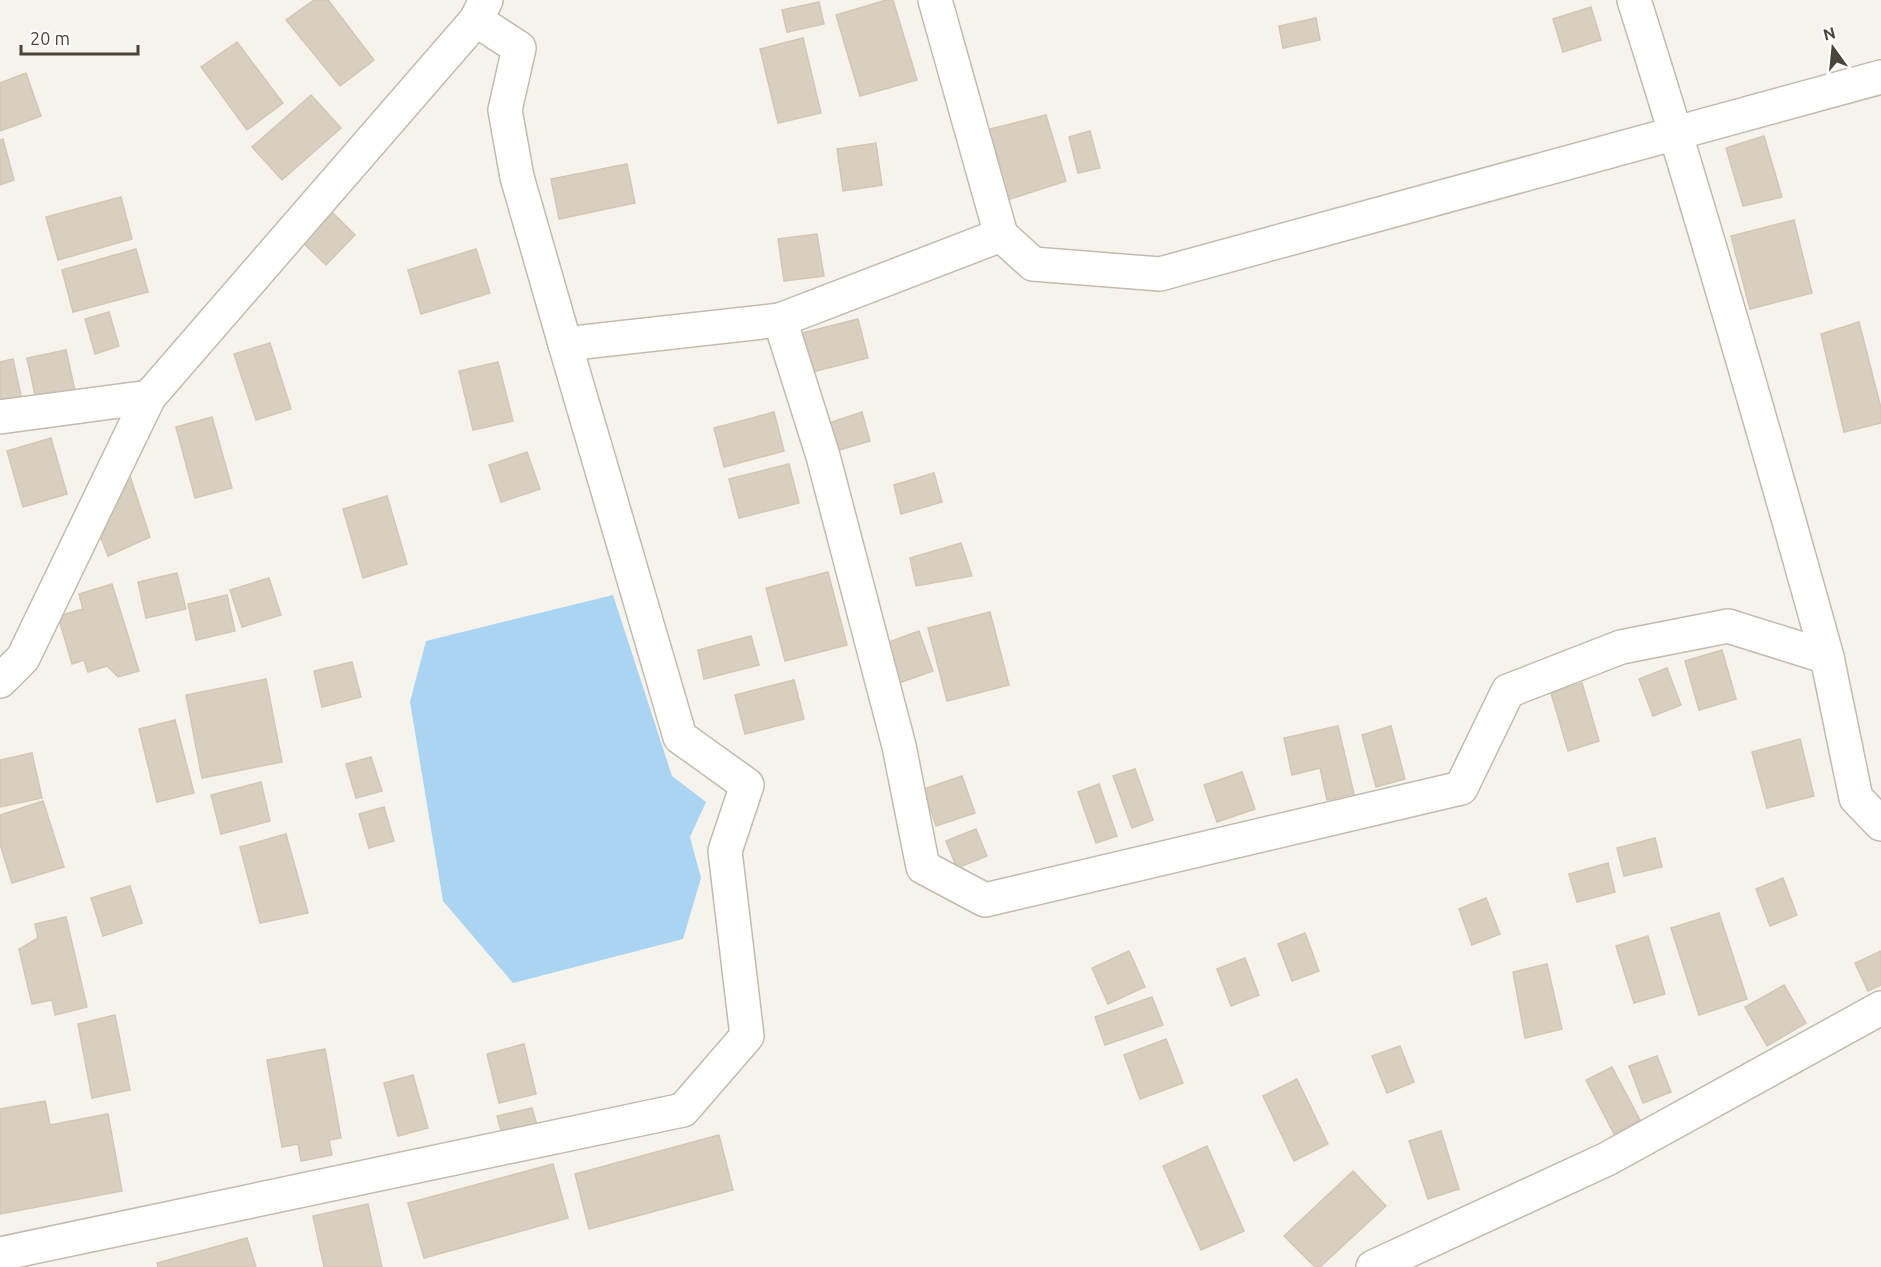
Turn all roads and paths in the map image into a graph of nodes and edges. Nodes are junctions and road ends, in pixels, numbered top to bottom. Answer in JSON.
{"nodes":[{"id":1,"x":935,"y":0,"type":"edge"},
{"id":2,"x":1634,"y":0,"type":"edge"},
{"id":3,"x":481,"y":10,"type":"edge"},
{"id":4,"x":1881,"y":77,"type":"edge"},
{"id":5,"x":1676,"y":134,"type":"junction"},
{"id":6,"x":1001,"y":236,"type":"junction"},
{"id":7,"x":780,"y":320,"type":"junction"},
{"id":8,"x":565,"y":344,"type":"junction"},
{"id":9,"x":149,"y":397,"type":"junction"},
{"id":10,"x":0,"y":417,"type":"edge"},
{"id":11,"x":1827,"y":657,"type":"junction"},
{"id":12,"x":0,"y":681,"type":"edge"},
{"id":13,"x":1881,"y":824,"type":"edge"},
{"id":14,"x":1881,"y":1008,"type":"edge"},
{"id":15,"x":0,"y":1254,"type":"edge"},
{"id":16,"x":1372,"y":1267,"type":"edge"}],
"edges":[{"from":1,"to":6,"type":"street"},
{"from":2,"to":5,"type":"street"},
{"from":3,"to":8,"type":"street"},
{"from":3,"to":9,"type":"street"},
{"from":4,"to":5,"type":"street"},
{"from":5,"to":6,"type":"street"},
{"from":5,"to":11,"type":"street"},
{"from":6,"to":7,"type":"street"},
{"from":7,"to":8,"type":"street"},
{"from":7,"to":11,"type":"street"},
{"from":8,"to":15,"type":"street"},
{"from":9,"to":10,"type":"street"},
{"from":9,"to":12,"type":"street"},
{"from":11,"to":13,"type":"street"},
{"from":14,"to":16,"type":"street"}]}
